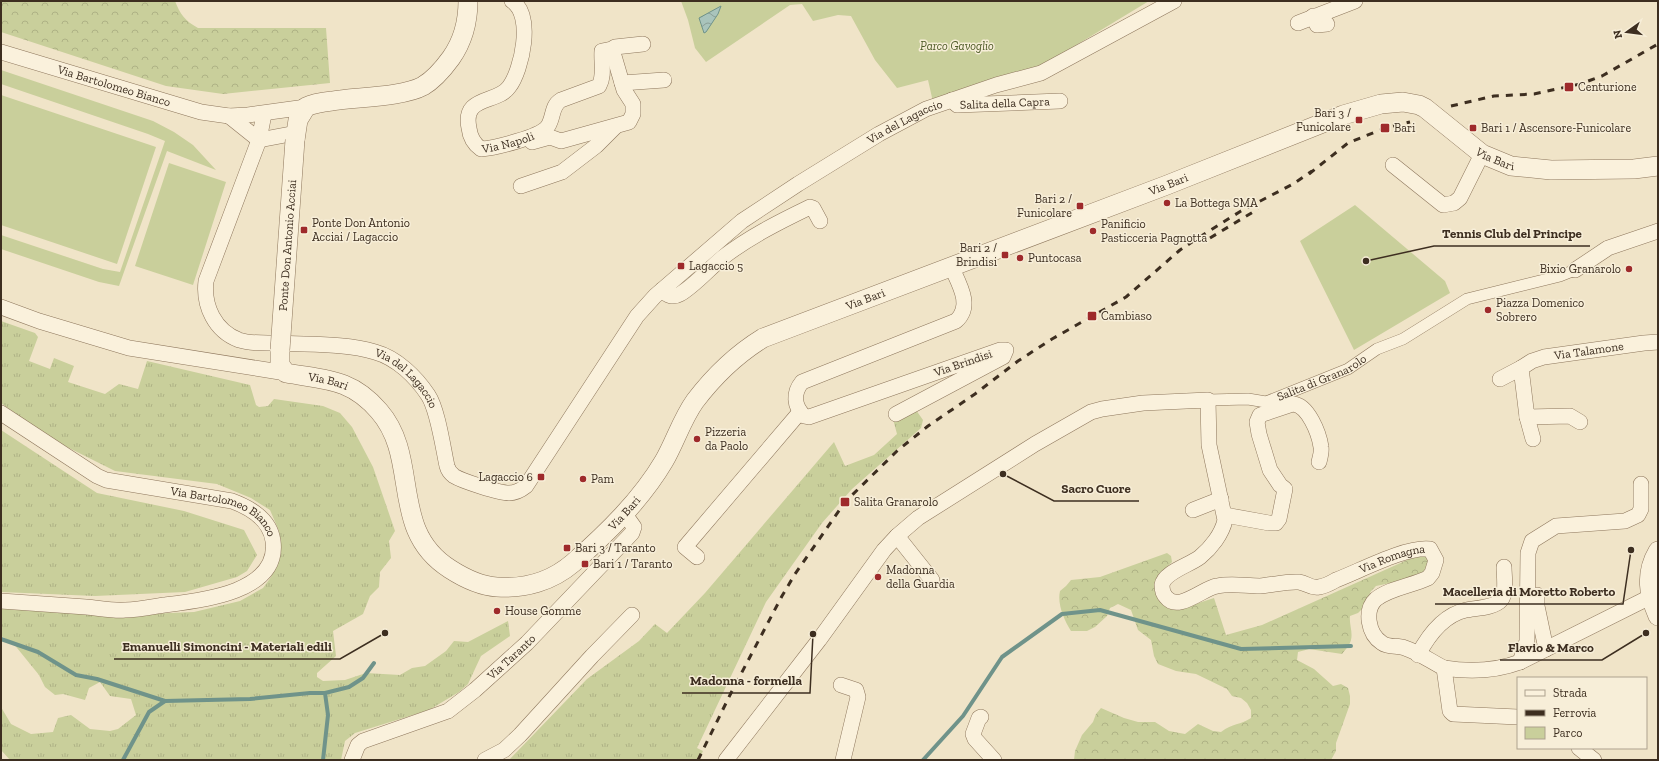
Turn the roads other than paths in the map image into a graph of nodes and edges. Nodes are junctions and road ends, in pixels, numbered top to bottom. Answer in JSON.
{"nodes":[{"id":1,"x":469,"y":1,"type":"edge"},
{"id":2,"x":512,"y":1,"type":"edge"},
{"id":3,"x":1174,"y":1,"type":"edge"},
{"id":4,"x":1355,"y":1,"type":"edge"},
{"id":5,"x":1313,"y":16,"type":"junction"},
{"id":6,"x":1298,"y":24,"type":"dead end"},
{"id":7,"x":1328,"y":24,"type":"dead end"},
{"id":8,"x":643,"y":44,"type":"dead end"},
{"id":9,"x":612,"y":49,"type":"junction"},
{"id":10,"x":1,"y":52,"type":"edge"},
{"id":11,"x":664,"y":80,"type":"dead end"},
{"id":12,"x":622,"y":82,"type":"junction"},
{"id":13,"x":951,"y":100,"type":"junction"},
{"id":14,"x":1060,"y":101,"type":"dead end"},
{"id":15,"x":306,"y":107,"type":"junction"},
{"id":16,"x":264,"y":114,"type":"junction"},
{"id":17,"x":228,"y":116,"type":"junction"},
{"id":18,"x":616,"y":126,"type":"junction"},
{"id":19,"x":296,"y":137,"type":"junction"},
{"id":20,"x":259,"y":140,"type":"junction"},
{"id":21,"x":490,"y":153,"type":"dead end"},
{"id":22,"x":1482,"y":154,"type":"junction"},
{"id":23,"x":1393,"y":164,"type":"dead end"},
{"id":24,"x":1658,"y":166,"type":"edge"},
{"id":25,"x":520,"y":186,"type":"dead end"},
{"id":26,"x":820,"y":221,"type":"dead end"},
{"id":27,"x":1658,"y":231,"type":"edge"},
{"id":28,"x":951,"y":266,"type":"junction"},
{"id":29,"x":1574,"y":270,"type":"joint"},
{"id":30,"x":662,"y":290,"type":"junction"},
{"id":31,"x":1,"y":306,"type":"edge"},
{"id":32,"x":1658,"y":342,"type":"edge"},
{"id":33,"x":1521,"y":368,"type":"junction"},
{"id":34,"x":286,"y":373,"type":"junction"},
{"id":35,"x":1500,"y":379,"type":"dead end"},
{"id":36,"x":1208,"y":400,"type":"junction"},
{"id":37,"x":800,"y":412,"type":"junction"},
{"id":38,"x":1,"y":413,"type":"edge"},
{"id":39,"x":896,"y":414,"type":"dead end"},
{"id":40,"x":1527,"y":417,"type":"junction"},
{"id":41,"x":1580,"y":422,"type":"dead end"},
{"id":42,"x":1533,"y":439,"type":"dead end"},
{"id":43,"x":1319,"y":462,"type":"dead end"},
{"id":44,"x":1641,"y":484,"type":"dead end"},
{"id":45,"x":1222,"y":499,"type":"junction"},
{"id":46,"x":1193,"y":510,"type":"dead end"},
{"id":47,"x":624,"y":513,"type":"junction"},
{"id":48,"x":1225,"y":518,"type":"junction"},
{"id":49,"x":897,"y":536,"type":"junction"},
{"id":50,"x":1538,"y":548,"type":"dead end"},
{"id":51,"x":1658,"y":551,"type":"edge"},
{"id":52,"x":697,"y":557,"type":"dead end"},
{"id":53,"x":1504,"y":567,"type":"dead end"},
{"id":54,"x":932,"y":580,"type":"dead end"},
{"id":55,"x":1650,"y":597,"type":"junction"},
{"id":56,"x":1,"y":601,"type":"edge"},
{"id":57,"x":632,"y":615,"type":"dead end"},
{"id":58,"x":1658,"y":616,"type":"edge"},
{"id":59,"x":1546,"y":649,"type":"junction"},
{"id":60,"x":1418,"y":655,"type":"junction"},
{"id":61,"x":1520,"y":662,"type":"junction"},
{"id":62,"x":1444,"y":668,"type":"junction"},
{"id":63,"x":841,"y":685,"type":"dead end"},
{"id":64,"x":981,"y":717,"type":"dead end"},
{"id":65,"x":1517,"y":717,"type":"edge"},
{"id":66,"x":1580,"y":749,"type":"edge"},
{"id":67,"x":352,"y":760,"type":"edge"},
{"id":68,"x":485,"y":760,"type":"edge"},
{"id":69,"x":726,"y":760,"type":"edge"},
{"id":70,"x":843,"y":760,"type":"edge"},
{"id":71,"x":994,"y":760,"type":"edge"},
{"id":72,"x":1594,"y":760,"type":"edge"}],
"edges":[{"from":1,"to":15,"type":"street"},
{"from":2,"to":9,"type":"street","name":"Via Napoli"},
{"from":3,"to":13,"type":"street","name":"Via del Lagaccio"},
{"from":4,"to":5,"type":"street"},
{"from":5,"to":6,"type":"street"},
{"from":5,"to":7,"type":"street"},
{"from":8,"to":9,"type":"street"},
{"from":9,"to":12,"type":"street","name":"Via Napoli"},
{"from":10,"to":17,"type":"street","name":"Via Bartolomeo Bianco"},
{"from":11,"to":12,"type":"street"},
{"from":12,"to":18,"type":"street","name":"Via Napoli"},
{"from":13,"to":14,"type":"street","name":"Salita della Capra"},
{"from":13,"to":30,"type":"street","name":"Via del Lagaccio"},
{"from":15,"to":16,"type":"street","name":"Via Bartolomeo Bianco"},
{"from":15,"to":19,"type":"street"},
{"from":16,"to":17,"type":"street","name":"Via Bartolomeo Bianco"},
{"from":16,"to":20,"type":"street","name":"Via del Lagaccio"},
{"from":17,"to":20,"type":"street","name":"Via Bartolomeo Bianco"},
{"from":18,"to":21,"type":"street","name":"Via Napoli"},
{"from":18,"to":25,"type":"street","name":"Via Napoli"},
{"from":19,"to":20,"type":"street"},
{"from":19,"to":34,"type":"street","name":"Ponte Don Antonio Acciai","bridge":true},
{"from":20,"to":30,"type":"street","name":"Via del Lagaccio"},
{"from":22,"to":23,"type":"street"},
{"from":22,"to":24,"type":"street","name":"Via Bari"},
{"from":22,"to":28,"type":"street","name":"Via Bari"},
{"from":26,"to":30,"type":"street"},
{"from":27,"to":29,"type":"street","name":"Salita di Granarolo"},
{"from":28,"to":37,"type":"street"},
{"from":28,"to":47,"type":"street","name":"Via Bari"},
{"from":29,"to":36,"type":"street","name":"Salita di Granarolo"},
{"from":31,"to":34,"type":"street"},
{"from":32,"to":33,"type":"street","name":"Via Talamone"},
{"from":33,"to":35,"type":"street","name":"Via Talamone"},
{"from":33,"to":40,"type":"street"},
{"from":34,"to":47,"type":"street","name":"Via Bari"},
{"from":36,"to":45,"type":"street"},
{"from":36,"to":49,"type":"street","name":"Salita di Granarolo"},
{"from":37,"to":39,"type":"street","name":"Via Brindisi"},
{"from":37,"to":52,"type":"street"},
{"from":38,"to":56,"type":"street","name":"Via Bartolomeo Bianco"},
{"from":40,"to":41,"type":"street"},
{"from":40,"to":42,"type":"street"},
{"from":43,"to":48,"type":"street"},
{"from":44,"to":61,"type":"street"},
{"from":45,"to":46,"type":"street"},
{"from":45,"to":48,"type":"street"},
{"from":47,"to":67,"type":"street","name":"Via Taranto"},
{"from":48,"to":60,"type":"street","name":"Via Romagna"},
{"from":49,"to":54,"type":"street"},
{"from":49,"to":69,"type":"street","name":"Salita di Granarolo"},
{"from":50,"to":59,"type":"street"},
{"from":51,"to":55,"type":"street"},
{"from":53,"to":60,"type":"street"},
{"from":55,"to":58,"type":"street"},
{"from":55,"to":59,"type":"street"},
{"from":57,"to":68,"type":"street"},
{"from":59,"to":61,"type":"street"},
{"from":60,"to":62,"type":"street"},
{"from":61,"to":62,"type":"street"},
{"from":62,"to":65,"type":"street"},
{"from":63,"to":70,"type":"street"},
{"from":64,"to":71,"type":"street"},
{"from":66,"to":72,"type":"street"}]}
